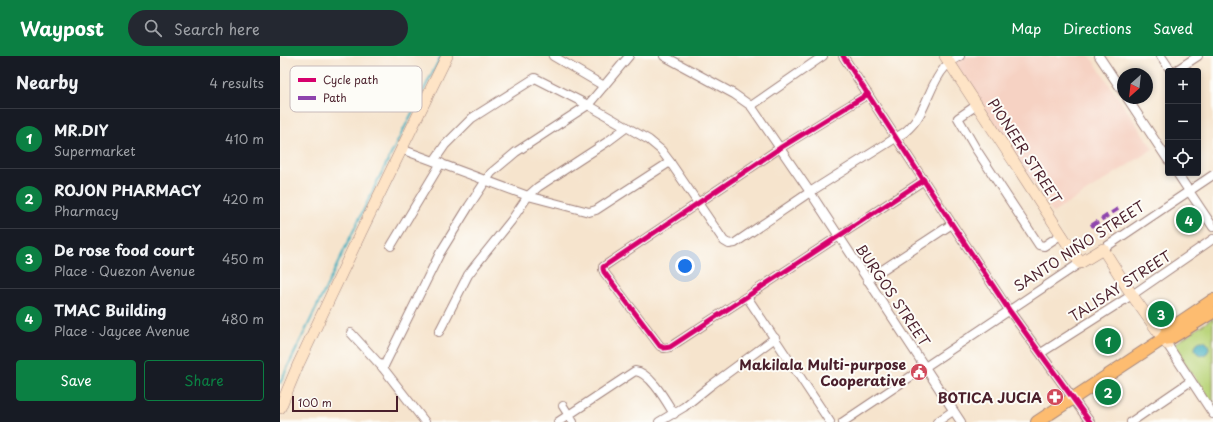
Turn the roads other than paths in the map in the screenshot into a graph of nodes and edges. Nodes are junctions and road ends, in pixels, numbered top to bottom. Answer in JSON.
{"nodes":[{"id":1,"x":447,"y":56,"type":"edge"},
{"id":2,"x":629,"y":56,"type":"edge"},
{"id":3,"x":664,"y":56,"type":"edge"},
{"id":4,"x":823,"y":56,"type":"edge"},
{"id":5,"x":843,"y":56,"type":"edge"},
{"id":6,"x":960,"y":56,"type":"edge"},
{"id":7,"x":1099,"y":56,"type":"edge"},
{"id":8,"x":1161,"y":56,"type":"edge"},
{"id":9,"x":1198,"y":56,"type":"edge"},
{"id":10,"x":556,"y":57,"type":"edge"},
{"id":11,"x":947,"y":59,"type":"edge"},
{"id":12,"x":1169,"y":68,"type":"edge"},
{"id":13,"x":1180,"y":68,"type":"edge"},
{"id":14,"x":1117,"y":83,"type":"edge"},
{"id":15,"x":604,"y":86,"type":"junction"},
{"id":16,"x":868,"y":94,"type":"junction"},
{"id":17,"x":1131,"y":104,"type":"edge"},
{"id":18,"x":588,"y":105,"type":"junction"},
{"id":19,"x":977,"y":105,"type":"junction"},
{"id":20,"x":751,"y":106,"type":"junction"},
{"id":21,"x":422,"y":107,"type":"edge"},
{"id":22,"x":419,"y":112,"type":"edge"},
{"id":23,"x":626,"y":127,"type":"junction"},
{"id":24,"x":896,"y":138,"type":"junction"},
{"id":25,"x":780,"y":148,"type":"junction"},
{"id":26,"x":401,"y":149,"type":"junction"},
{"id":27,"x":1165,"y":155,"type":"edge"},
{"id":28,"x":437,"y":162,"type":"junction"},
{"id":29,"x":670,"y":162,"type":"junction"},
{"id":30,"x":1213,"y":175,"type":"edge"},
{"id":31,"x":1179,"y":176,"type":"edge"},
{"id":32,"x":486,"y":180,"type":"junction"},
{"id":33,"x":924,"y":180,"type":"junction"},
{"id":34,"x":1189,"y":191,"type":"junction"},
{"id":35,"x":810,"y":192,"type":"junction"},
{"id":36,"x":528,"y":196,"type":"junction"},
{"id":37,"x":699,"y":203,"type":"junction"},
{"id":38,"x":952,"y":224,"type":"junction"},
{"id":39,"x":1213,"y":226,"type":"edge"},
{"id":40,"x":1062,"y":234,"type":"junction"},
{"id":41,"x":838,"y":236,"type":"junction"},
{"id":42,"x":1213,"y":239,"type":"edge"},
{"id":43,"x":391,"y":246,"type":"dead end"},
{"id":44,"x":1103,"y":249,"type":"junction"},
{"id":45,"x":1080,"y":263,"type":"junction"},
{"id":46,"x":867,"y":280,"type":"junction"},
{"id":47,"x":1132,"y":295,"type":"junction"},
{"id":48,"x":747,"y":297,"type":"junction"},
{"id":49,"x":1213,"y":300,"type":"edge"},
{"id":50,"x":1009,"y":310,"type":"junction"},
{"id":51,"x":1213,"y":312,"type":"edge"},
{"id":52,"x":439,"y":332,"type":"dead end"},
{"id":53,"x":351,"y":333,"type":"dead end"},
{"id":54,"x":775,"y":338,"type":"junction"},
{"id":55,"x":1165,"y":341,"type":"junction"},
{"id":56,"x":1041,"y":353,"type":"junction"},
{"id":57,"x":925,"y":366,"type":"junction"},
{"id":58,"x":383,"y":368,"type":"junction"},
{"id":59,"x":1191,"y":381,"type":"junction"},
{"id":60,"x":1072,"y":398,"type":"junction"},
{"id":61,"x":563,"y":406,"type":"dead end"},
{"id":62,"x":280,"y":408,"type":"edge"},
{"id":63,"x":953,"y":411,"type":"junction"},
{"id":64,"x":674,"y":414,"type":"junction"},
{"id":65,"x":1213,"y":414,"type":"edge"},
{"id":66,"x":571,"y":419,"type":"edge"},
{"id":67,"x":425,"y":422,"type":"edge"},
{"id":68,"x":558,"y":422,"type":"edge"},
{"id":69,"x":659,"y":422,"type":"edge"},
{"id":70,"x":830,"y":422,"type":"edge"},
{"id":71,"x":843,"y":422,"type":"edge"},
{"id":72,"x":937,"y":422,"type":"edge"},
{"id":73,"x":961,"y":422,"type":"edge"},
{"id":74,"x":1037,"y":422,"type":"edge"},
{"id":75,"x":1090,"y":422,"type":"edge"},
{"id":76,"x":1131,"y":422,"type":"edge"}],
"edges":[{"from":1,"to":21,"type":"street"},
{"from":2,"to":15,"type":"street"},
{"from":3,"to":20,"type":"street","name":"BURGOS STREET"},
{"from":4,"to":20,"type":"street"},
{"from":5,"to":16,"type":"street"},
{"from":6,"to":11,"type":"street"},
{"from":7,"to":14,"type":"street"},
{"from":8,"to":12,"type":"street"},
{"from":9,"to":13,"type":"street"},
{"from":10,"to":15,"type":"street"},
{"from":11,"to":19,"type":"street","name":"PIONEER STREET"},
{"from":11,"to":24,"type":"street"},
{"from":15,"to":18,"type":"street"},
{"from":16,"to":24,"type":"street"},
{"from":16,"to":25,"type":"street"},
{"from":17,"to":27,"type":"street"},
{"from":18,"to":23,"type":"street"},
{"from":18,"to":28,"type":"street"},
{"from":18,"to":32,"type":"street"},
{"from":19,"to":40,"type":"street","name":"PIONEER STREET"},
{"from":19,"to":40,"type":"street"},
{"from":20,"to":25,"type":"street","name":"BURGOS STREET"},
{"from":22,"to":26,"type":"street"},
{"from":23,"to":29,"type":"street"},
{"from":23,"to":36,"type":"street"},
{"from":24,"to":33,"type":"street"},
{"from":24,"to":35,"type":"street"},
{"from":25,"to":35,"type":"street","name":"BURGOS STREET"},
{"from":25,"to":37,"type":"street"},
{"from":26,"to":28,"type":"street"},
{"from":26,"to":62,"type":"street"},
{"from":28,"to":32,"type":"street"},
{"from":28,"to":43,"type":"street"},
{"from":29,"to":36,"type":"street"},
{"from":29,"to":37,"type":"street"},
{"from":30,"to":34,"type":"street","name":"SANTO NIÑO STREET"},
{"from":31,"to":34,"type":"street"},
{"from":32,"to":36,"type":"street"},
{"from":32,"to":58,"type":"street"},
{"from":33,"to":38,"type":"street"},
{"from":33,"to":41,"type":"street"},
{"from":34,"to":39,"type":"street"},
{"from":34,"to":44,"type":"street","name":"SANTO NIÑO STREET"},
{"from":35,"to":37,"type":"street"},
{"from":35,"to":41,"type":"street","name":"BURGOS STREET"},
{"from":36,"to":52,"type":"street"},
{"from":37,"to":48,"type":"street"},
{"from":38,"to":46,"type":"street"},
{"from":38,"to":50,"type":"street"},
{"from":40,"to":45,"type":"street","name":"PIONEER STREET"},
{"from":41,"to":46,"type":"street","name":"BURGOS STREET"},
{"from":41,"to":48,"type":"street"},
{"from":42,"to":47,"type":"street","name":"TALISAY STREET"},
{"from":44,"to":45,"type":"street","name":"SANTO NIÑO STREET"},
{"from":44,"to":47,"type":"street"},
{"from":45,"to":50,"type":"street","name":"SANTO NIÑO STREET"},
{"from":46,"to":57,"type":"street","name":"BURGOS STREET"},
{"from":47,"to":55,"type":"street"},
{"from":47,"to":56,"type":"street","name":"TALISAY STREET"},
{"from":48,"to":54,"type":"street"},
{"from":49,"to":55,"type":"main road"},
{"from":50,"to":56,"type":"street"},
{"from":50,"to":57,"type":"street","name":"SANTO NIÑO STREET"},
{"from":51,"to":55,"type":"main road"},
{"from":53,"to":58,"type":"street"},
{"from":54,"to":64,"type":"street"},
{"from":54,"to":70,"type":"street"},
{"from":55,"to":59,"type":"street"},
{"from":55,"to":60,"type":"main road"},
{"from":56,"to":60,"type":"street"},
{"from":57,"to":63,"type":"street","name":"BURGOS STREET"},
{"from":57,"to":71,"type":"street","name":"SANTO NIÑO STREET"},
{"from":58,"to":67,"type":"street"},
{"from":59,"to":65,"type":"street"},
{"from":59,"to":76,"type":"street"},
{"from":60,"to":74,"type":"main road"},
{"from":60,"to":75,"type":"street"},
{"from":61,"to":66,"type":"street"},
{"from":63,"to":72,"type":"street"},
{"from":63,"to":73,"type":"street","name":"BURGOS STREET"},
{"from":64,"to":66,"type":"street"},
{"from":64,"to":69,"type":"street"},
{"from":66,"to":68,"type":"street"}]}
